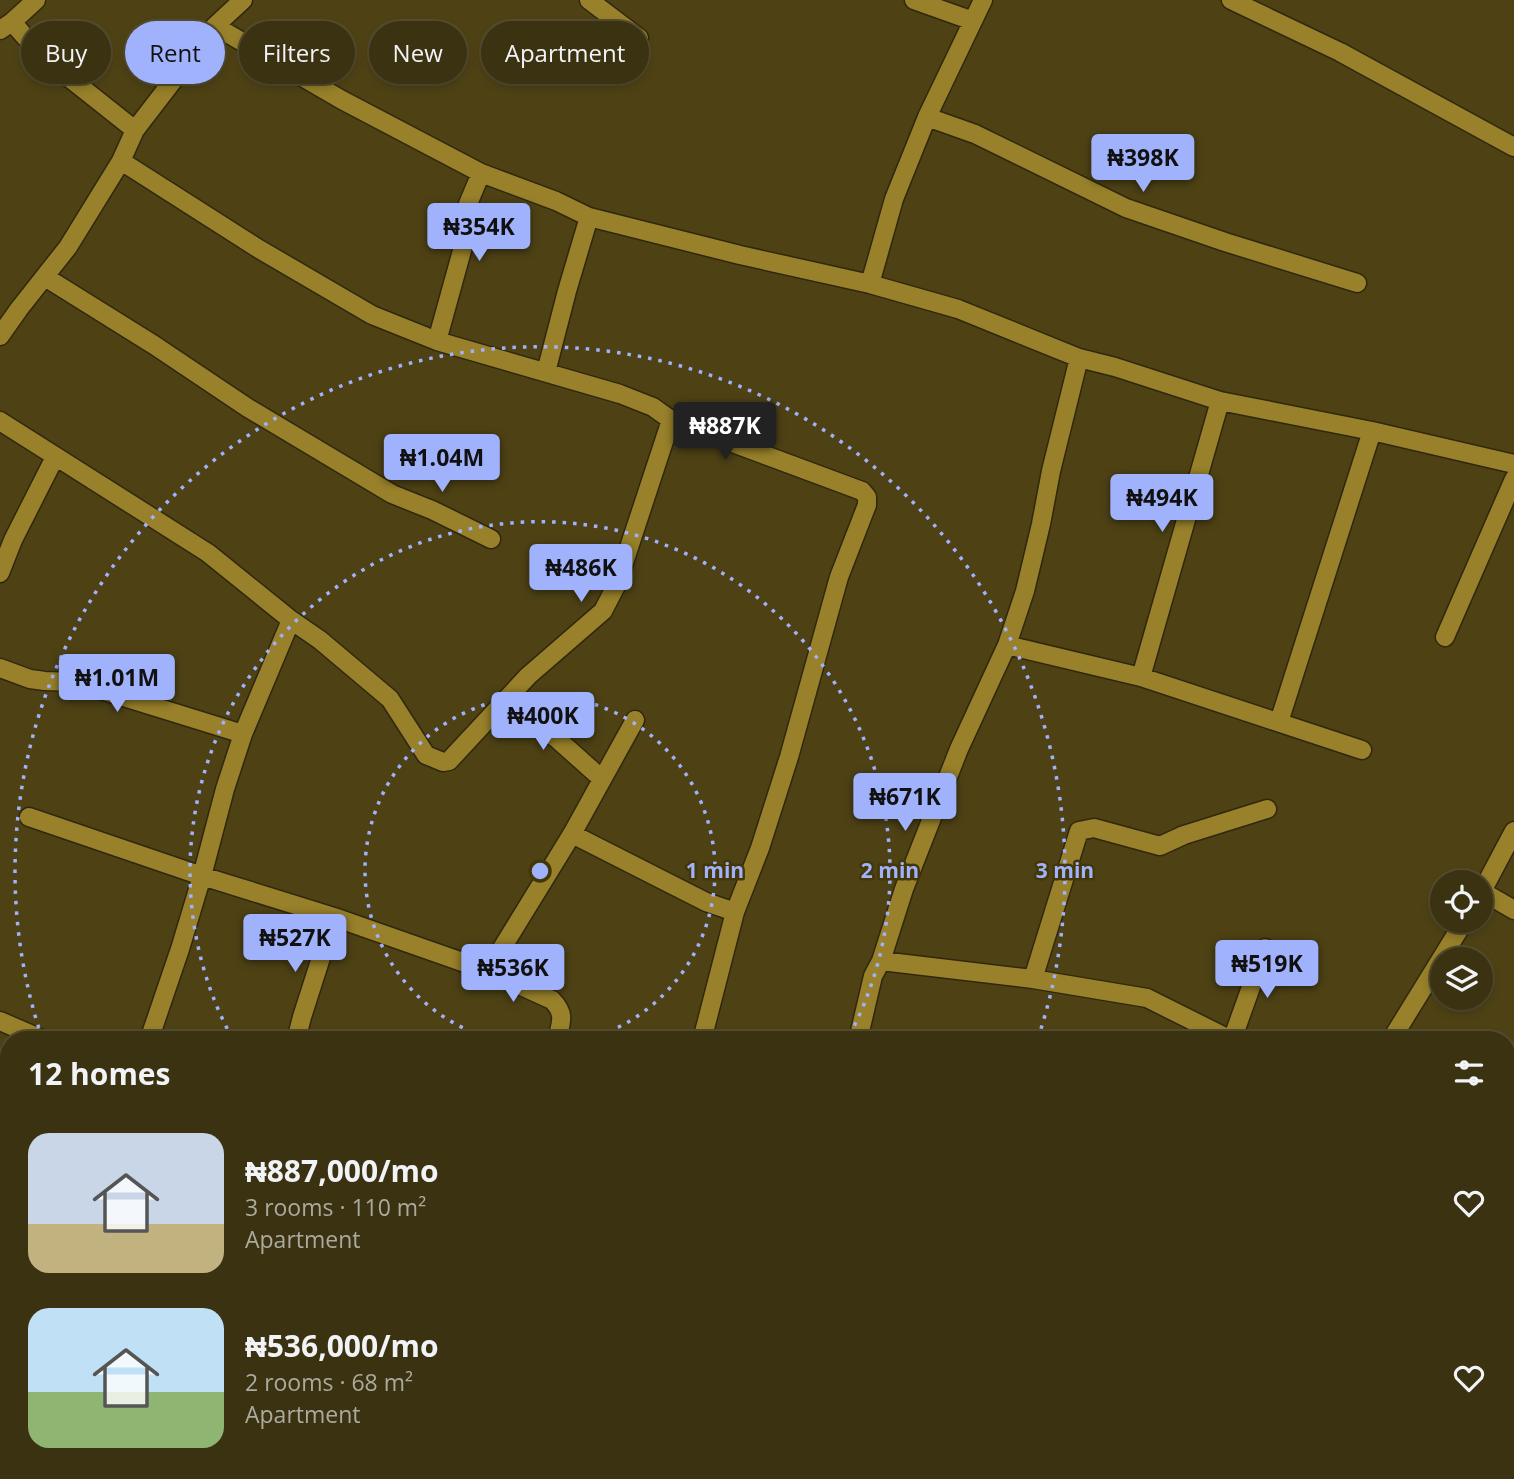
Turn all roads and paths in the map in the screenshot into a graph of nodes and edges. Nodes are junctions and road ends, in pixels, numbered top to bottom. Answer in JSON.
{"nodes":[{"id":1,"x":36,"y":0,"type":"edge"},
{"id":2,"x":243,"y":0,"type":"edge"},
{"id":3,"x":589,"y":0,"type":"edge"},
{"id":4,"x":914,"y":0,"type":"edge"},
{"id":5,"x":983,"y":0,"type":"edge"},
{"id":6,"x":1231,"y":0,"type":"edge"},
{"id":7,"x":220,"y":21,"type":"edge"},
{"id":8,"x":617,"y":21,"type":"edge"},
{"id":9,"x":973,"y":21,"type":"junction"},
{"id":10,"x":6,"y":26,"type":"edge"},
{"id":11,"x":225,"y":32,"type":"edge"},
{"id":12,"x":170,"y":84,"type":"edge"},
{"id":13,"x":927,"y":117,"type":"junction"},
{"id":14,"x":135,"y":130,"type":"junction"},
{"id":15,"x":1514,"y":147,"type":"edge"},
{"id":16,"x":121,"y":161,"type":"junction"},
{"id":17,"x":481,"y":173,"type":"junction"},
{"id":18,"x":589,"y":217,"type":"junction"},
{"id":19,"x":45,"y":277,"type":"junction"},
{"id":20,"x":1357,"y":283,"type":"dead end"},
{"id":21,"x":870,"y":284,"type":"junction"},
{"id":22,"x":0,"y":337,"type":"edge"},
{"id":23,"x":437,"y":341,"type":"junction"},
{"id":24,"x":1079,"y":358,"type":"junction"},
{"id":25,"x":546,"y":372,"type":"junction"},
{"id":26,"x":1220,"y":401,"type":"junction"},
{"id":27,"x":0,"y":421,"type":"edge"},
{"id":28,"x":671,"y":421,"type":"junction"},
{"id":29,"x":1372,"y":431,"type":"junction"},
{"id":30,"x":55,"y":457,"type":"junction"},
{"id":31,"x":1514,"y":464,"type":"edge"},
{"id":32,"x":1514,"y":479,"type":"edge"},
{"id":33,"x":491,"y":539,"type":"dead end"},
{"id":34,"x":0,"y":573,"type":"edge"},
{"id":35,"x":291,"y":620,"type":"junction"},
{"id":36,"x":1445,"y":637,"type":"dead end"},
{"id":37,"x":1006,"y":645,"type":"junction"},
{"id":38,"x":0,"y":668,"type":"edge"},
{"id":39,"x":1141,"y":677,"type":"junction"},
{"id":40,"x":506,"y":699,"type":"junction"},
{"id":41,"x":635,"y":720,"type":"dead end"},
{"id":42,"x":1279,"y":722,"type":"junction"},
{"id":43,"x":243,"y":734,"type":"junction"},
{"id":44,"x":1362,"y":750,"type":"dead end"},
{"id":45,"x":603,"y":779,"type":"junction"},
{"id":46,"x":1267,"y":809,"type":"dead end"},
{"id":47,"x":29,"y":817,"type":"dead end"},
{"id":48,"x":1514,"y":831,"type":"edge"},
{"id":49,"x":572,"y":834,"type":"junction"},
{"id":50,"x":1493,"y":872,"type":"edge"},
{"id":51,"x":202,"y":876,"type":"junction"},
{"id":52,"x":1493,"y":899,"type":"edge"},
{"id":53,"x":1514,"y":910,"type":"edge"},
{"id":54,"x":735,"y":912,"type":"junction"},
{"id":55,"x":334,"y":917,"type":"junction"},
{"id":56,"x":1457,"y":933,"type":"edge"},
{"id":57,"x":1265,"y":948,"type":"dead end"},
{"id":58,"x":881,"y":961,"type":"junction"},
{"id":59,"x":488,"y":971,"type":"junction"},
{"id":60,"x":1033,"y":979,"type":"junction"},
{"id":61,"x":0,"y":1021,"type":"edge"},
{"id":62,"x":23,"y":1031,"type":"edge"},
{"id":63,"x":152,"y":1031,"type":"edge"},
{"id":64,"x":298,"y":1031,"type":"edge"},
{"id":65,"x":559,"y":1031,"type":"edge"},
{"id":66,"x":704,"y":1031,"type":"edge"},
{"id":67,"x":860,"y":1031,"type":"edge"},
{"id":68,"x":1213,"y":1031,"type":"edge"},
{"id":69,"x":1234,"y":1031,"type":"edge"},
{"id":70,"x":1397,"y":1031,"type":"edge"}],
"edges":[{"from":1,"to":10,"type":"street"},
{"from":2,"to":7,"type":"street"},
{"from":3,"to":8,"type":"street"},
{"from":4,"to":9,"type":"street"},
{"from":5,"to":9,"type":"street"},
{"from":6,"to":15,"type":"street"},
{"from":9,"to":13,"type":"street"},
{"from":10,"to":14,"type":"street"},
{"from":11,"to":17,"type":"street"},
{"from":12,"to":14,"type":"street"},
{"from":13,"to":20,"type":"street"},
{"from":13,"to":21,"type":"street"},
{"from":14,"to":16,"type":"street"},
{"from":16,"to":19,"type":"street"},
{"from":16,"to":23,"type":"street"},
{"from":17,"to":18,"type":"street"},
{"from":17,"to":23,"type":"street"},
{"from":18,"to":21,"type":"street"},
{"from":18,"to":25,"type":"street"},
{"from":19,"to":22,"type":"street"},
{"from":19,"to":33,"type":"street"},
{"from":21,"to":24,"type":"street"},
{"from":23,"to":25,"type":"street"},
{"from":24,"to":26,"type":"street"},
{"from":24,"to":37,"type":"street"},
{"from":25,"to":28,"type":"street"},
{"from":26,"to":29,"type":"street"},
{"from":26,"to":39,"type":"street"},
{"from":27,"to":30,"type":"street"},
{"from":28,"to":40,"type":"street"},
{"from":28,"to":54,"type":"street"},
{"from":29,"to":31,"type":"street"},
{"from":29,"to":42,"type":"street"},
{"from":30,"to":34,"type":"street"},
{"from":30,"to":35,"type":"street"},
{"from":32,"to":36,"type":"street"},
{"from":35,"to":40,"type":"street"},
{"from":35,"to":43,"type":"street"},
{"from":37,"to":39,"type":"street"},
{"from":37,"to":58,"type":"street"},
{"from":38,"to":43,"type":"street"},
{"from":39,"to":42,"type":"street"},
{"from":40,"to":45,"type":"street"},
{"from":41,"to":45,"type":"street"},
{"from":42,"to":44,"type":"street"},
{"from":43,"to":51,"type":"street"},
{"from":45,"to":49,"type":"street"},
{"from":46,"to":60,"type":"street"},
{"from":47,"to":51,"type":"street"},
{"from":48,"to":50,"type":"street"},
{"from":49,"to":54,"type":"street"},
{"from":49,"to":59,"type":"street"},
{"from":51,"to":55,"type":"street"},
{"from":51,"to":63,"type":"street"},
{"from":52,"to":53,"type":"street"},
{"from":54,"to":66,"type":"street"},
{"from":55,"to":59,"type":"street"},
{"from":55,"to":64,"type":"street"},
{"from":56,"to":70,"type":"street"},
{"from":57,"to":69,"type":"street"},
{"from":58,"to":60,"type":"street"},
{"from":58,"to":67,"type":"street"},
{"from":59,"to":65,"type":"street"},
{"from":60,"to":68,"type":"street"},
{"from":61,"to":62,"type":"street"}]}
